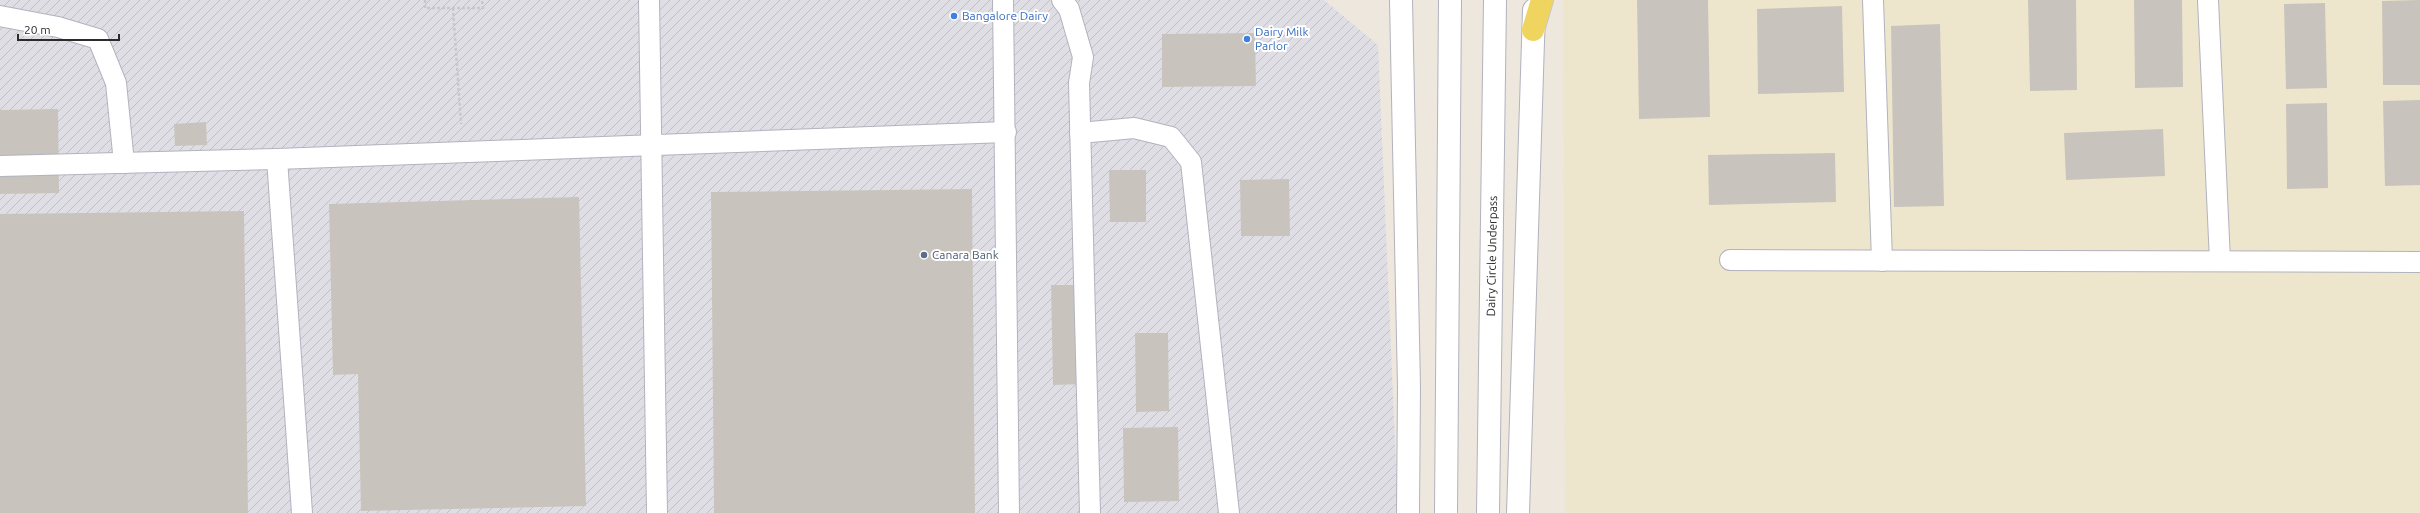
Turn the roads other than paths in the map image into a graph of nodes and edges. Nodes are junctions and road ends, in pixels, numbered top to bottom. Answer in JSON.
{"nodes":[{"id":1,"x":649,"y":0,"type":"edge"},
{"id":2,"x":1003,"y":0,"type":"edge"},
{"id":3,"x":1062,"y":0,"type":"edge"},
{"id":4,"x":1401,"y":0,"type":"edge"},
{"id":5,"x":1450,"y":0,"type":"edge"},
{"id":6,"x":1495,"y":0,"type":"edge"},
{"id":7,"x":1535,"y":0,"type":"edge"},
{"id":8,"x":1542,"y":0,"type":"edge"},
{"id":9,"x":1873,"y":0,"type":"edge"},
{"id":10,"x":2208,"y":0,"type":"edge"},
{"id":11,"x":0,"y":16,"type":"edge"},
{"id":12,"x":1533,"y":30,"type":"junction"},
{"id":13,"x":1006,"y":132,"type":"junction"},
{"id":14,"x":1080,"y":134,"type":"junction"},
{"id":15,"x":651,"y":146,"type":"junction"},
{"id":16,"x":277,"y":159,"type":"junction"},
{"id":17,"x":124,"y":163,"type":"junction"},
{"id":18,"x":0,"y":166,"type":"edge"},
{"id":19,"x":1730,"y":260,"type":"dead end"},
{"id":20,"x":1882,"y":261,"type":"junction"},
{"id":21,"x":2220,"y":261,"type":"junction"},
{"id":22,"x":2420,"y":262,"type":"edge"},
{"id":23,"x":302,"y":513,"type":"edge"},
{"id":24,"x":657,"y":513,"type":"edge"},
{"id":25,"x":1009,"y":513,"type":"edge"},
{"id":26,"x":1090,"y":513,"type":"edge"},
{"id":27,"x":1229,"y":513,"type":"edge"},
{"id":28,"x":1408,"y":513,"type":"edge"},
{"id":29,"x":1446,"y":513,"type":"edge"},
{"id":30,"x":1488,"y":513,"type":"edge"},
{"id":31,"x":1518,"y":513,"type":"edge"}],
"edges":[{"from":1,"to":15,"type":"lane"},
{"from":2,"to":13,"type":"lane"},
{"from":3,"to":14,"type":"lane"},
{"from":4,"to":28,"type":"main road"},
{"from":5,"to":29,"type":"main road"},
{"from":6,"to":30,"type":"main road","name":"Dairy Circle Underpass"},
{"from":7,"to":12,"type":"main road"},
{"from":8,"to":12,"type":"main road"},
{"from":9,"to":20,"type":"lane"},
{"from":10,"to":21,"type":"lane"},
{"from":11,"to":17,"type":"lane"},
{"from":12,"to":31,"type":"main road"},
{"from":13,"to":15,"type":"lane"},
{"from":13,"to":25,"type":"lane"},
{"from":14,"to":26,"type":"lane"},
{"from":14,"to":27,"type":"lane"},
{"from":15,"to":16,"type":"lane"},
{"from":15,"to":24,"type":"lane"},
{"from":16,"to":17,"type":"lane"},
{"from":16,"to":23,"type":"lane"},
{"from":17,"to":18,"type":"lane"},
{"from":19,"to":20,"type":"lane"},
{"from":20,"to":21,"type":"lane"},
{"from":21,"to":22,"type":"lane"}]}
